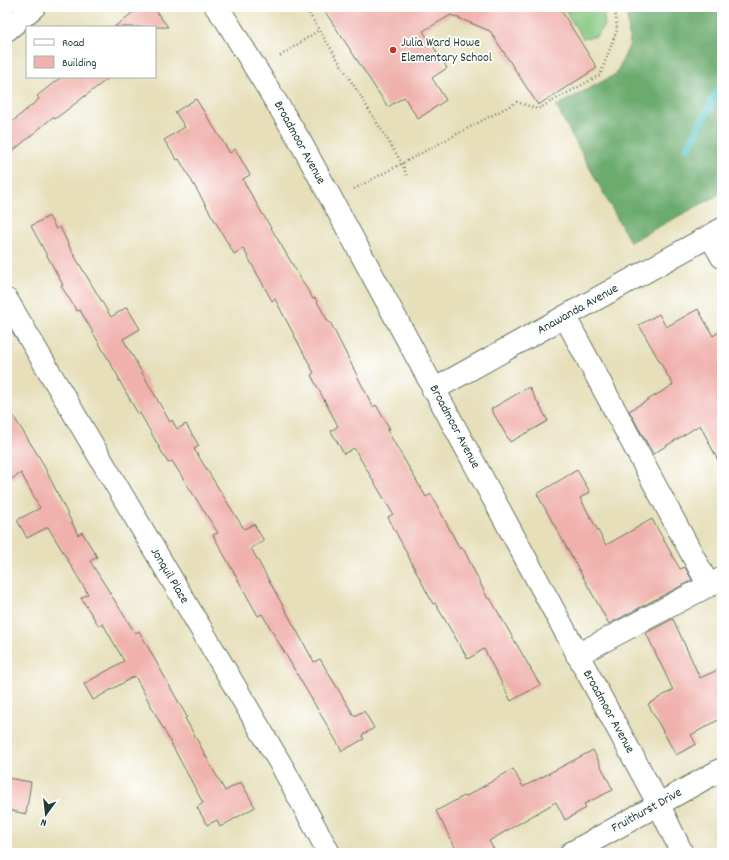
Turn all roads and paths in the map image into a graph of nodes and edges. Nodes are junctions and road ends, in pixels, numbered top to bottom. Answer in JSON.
{"nodes":[{"id":1,"x":34,"y":7,"type":"edge"},
{"id":2,"x":216,"y":7,"type":"edge"},
{"id":3,"x":305,"y":7,"type":"edge"},
{"id":4,"x":615,"y":7,"type":"edge"},
{"id":5,"x":7,"y":30,"type":"edge"},
{"id":6,"x":319,"y":30,"type":"junction"},
{"id":7,"x":280,"y":56,"type":"dead end"},
{"id":8,"x":402,"y":163,"type":"junction"},
{"id":9,"x":406,"y":176,"type":"dead end"},
{"id":10,"x":354,"y":190,"type":"dead end"},
{"id":11,"x":716,"y":233,"type":"edge"},
{"id":12,"x":722,"y":257,"type":"edge"},
{"id":13,"x":7,"y":300,"type":"edge"},
{"id":14,"x":565,"y":317,"type":"junction"},
{"id":15,"x":433,"y":390,"type":"junction"},
{"id":16,"x":716,"y":582,"type":"edge"},
{"id":17,"x":577,"y":655,"type":"junction"},
{"id":18,"x":722,"y":769,"type":"edge"},
{"id":19,"x":659,"y":805,"type":"junction"},
{"id":20,"x":329,"y":853,"type":"edge"},
{"id":21,"x":571,"y":853,"type":"edge"},
{"id":22,"x":682,"y":853,"type":"edge"}],
"edges":[{"from":1,"to":5,"type":"street"},
{"from":2,"to":15,"type":"street","name":"Broadmoor Avenue"},
{"from":3,"to":6,"type":"path"},
{"from":4,"to":8,"type":"path"},
{"from":6,"to":7,"type":"path"},
{"from":6,"to":8,"type":"path"},
{"from":8,"to":9,"type":"path"},
{"from":8,"to":10,"type":"path"},
{"from":11,"to":12,"type":"street"},
{"from":11,"to":14,"type":"street","name":"Anawanda Avenue"},
{"from":13,"to":20,"type":"street","name":"Jonquil Place"},
{"from":14,"to":15,"type":"street","name":"Anawanda Avenue"},
{"from":14,"to":16,"type":"street"},
{"from":15,"to":17,"type":"street","name":"Broadmoor Avenue"},
{"from":16,"to":17,"type":"street"},
{"from":17,"to":19,"type":"street","name":"Broadmoor Avenue"},
{"from":18,"to":19,"type":"street","name":"Fruithurst Drive"},
{"from":19,"to":21,"type":"street","name":"Fruithurst Drive"},
{"from":19,"to":22,"type":"street","name":"Broadmoor Avenue"}]}
